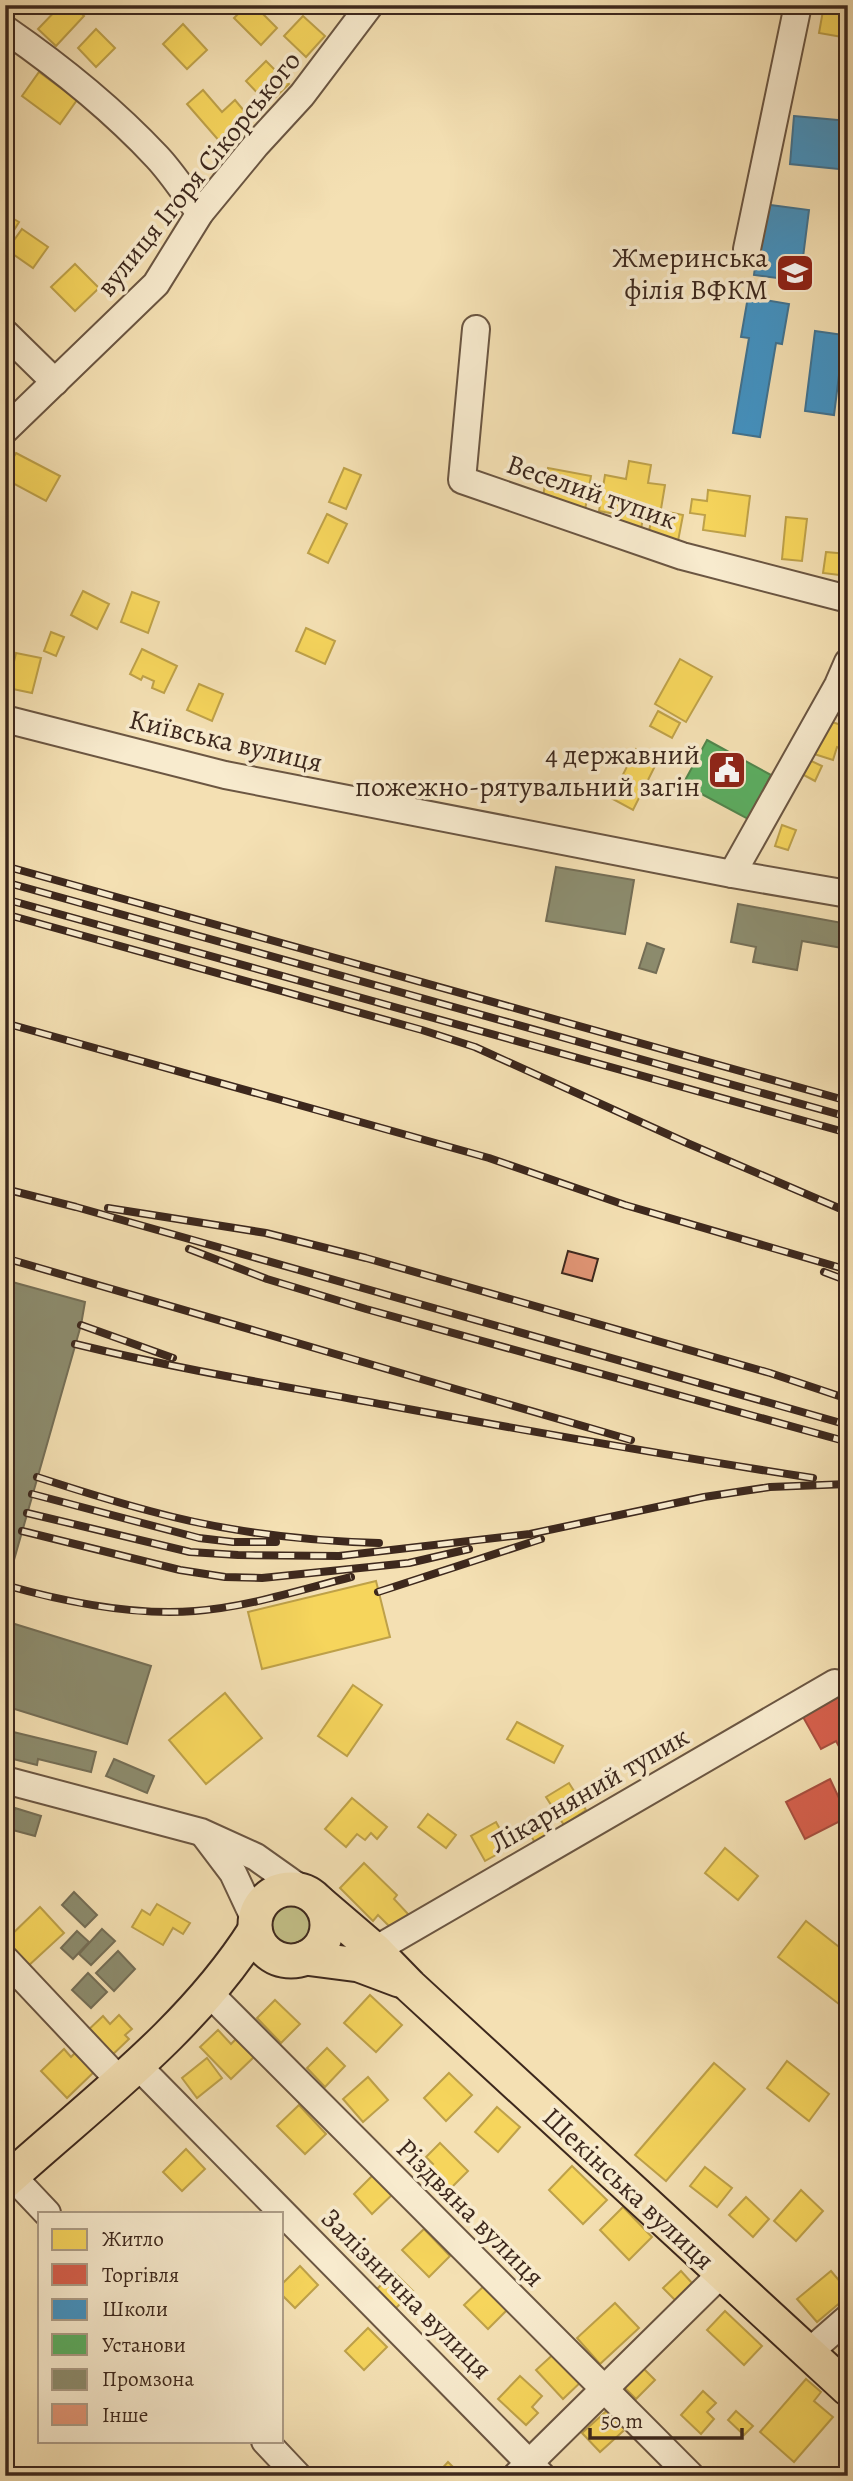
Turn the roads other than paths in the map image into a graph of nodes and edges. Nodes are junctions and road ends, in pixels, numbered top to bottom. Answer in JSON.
{"nodes":[{"id":1,"x":370,"y":5,"type":"edge"},
{"id":2,"x":798,"y":5,"type":"edge"},
{"id":3,"x":5,"y":29,"type":"edge"},
{"id":4,"x":200,"y":213,"type":"junction"},
{"id":5,"x":747,"y":250,"type":"dead end"},
{"id":6,"x":476,"y":328,"type":"dead end"},
{"id":7,"x":5,"y":333,"type":"edge"},
{"id":8,"x":55,"y":382,"type":"junction"},
{"id":9,"x":5,"y":430,"type":"edge"},
{"id":10,"x":848,"y":599,"type":"edge"},
{"id":11,"x":848,"y":662,"type":"edge"},
{"id":12,"x":5,"y":719,"type":"edge"},
{"id":13,"x":732,"y":874,"type":"junction"},
{"id":14,"x":848,"y":894,"type":"edge"},
{"id":15,"x":835,"y":1683,"type":"dead end"},
{"id":16,"x":5,"y":1780,"type":"edge"},
{"id":17,"x":201,"y":1832,"type":"junction"},
{"id":18,"x":312,"y":1896,"type":"junction"},
{"id":19,"x":255,"y":1925,"type":"junction"},
{"id":20,"x":375,"y":1950,"type":"junction"},
{"id":21,"x":5,"y":1959,"type":"edge"},
{"id":22,"x":296,"y":1959,"type":"junction"},
{"id":23,"x":410,"y":1986,"type":"junction"},
{"id":24,"x":208,"y":1992,"type":"junction"},
{"id":25,"x":129,"y":2073,"type":"junction"},
{"id":26,"x":7,"y":2175,"type":"edge"},
{"id":27,"x":46,"y":2212,"type":"edge"},
{"id":28,"x":269,"y":2212,"type":"edge"},
{"id":29,"x":284,"y":2227,"type":"edge"},
{"id":30,"x":721,"y":2274,"type":"junction"},
{"id":31,"x":848,"y":2318,"type":"edge"},
{"id":32,"x":808,"y":2353,"type":"junction"},
{"id":33,"x":604,"y":2389,"type":"junction"},
{"id":34,"x":848,"y":2389,"type":"edge"},
{"id":35,"x":266,"y":2442,"type":"edge"},
{"id":36,"x":529,"y":2471,"type":"edge"},
{"id":37,"x":298,"y":2476,"type":"edge"},
{"id":38,"x":691,"y":2476,"type":"edge"}],
"edges":[{"from":1,"to":4,"type":"street","name":"вулиця Ігоря Сікорського"},
{"from":2,"to":5,"type":"street"},
{"from":3,"to":4,"type":"street"},
{"from":4,"to":8,"type":"street","name":"вулиця Ігоря Сікорського"},
{"from":6,"to":10,"type":"street","name":"Веселий тупик"},
{"from":7,"to":8,"type":"street"},
{"from":8,"to":9,"type":"street","name":"вулиця Ігоря Сікорського"},
{"from":11,"to":13,"type":"street"},
{"from":12,"to":13,"type":"street","name":"Київська вулиця"},
{"from":13,"to":14,"type":"street","name":"Київська вулиця"},
{"from":15,"to":20,"type":"street","name":"Лікарняний тупик"},
{"from":16,"to":17,"type":"street","name":"Шекінська вулиця"},
{"from":17,"to":18,"type":"street","name":"Шекінська вулиця"},
{"from":17,"to":19,"type":"street"},
{"from":18,"to":19,"type":"main road"},
{"from":18,"to":20,"type":"main road","name":"Шекінська вулиця"},
{"from":18,"to":22,"type":"main road"},
{"from":19,"to":22,"type":"main road"},
{"from":19,"to":24,"type":"main road"},
{"from":20,"to":23,"type":"main road","name":"Шекінська вулиця"},
{"from":21,"to":25,"type":"street","name":"Залізнична вулиця"},
{"from":22,"to":23,"type":"main road","name":"Шекінська вулиця"},
{"from":22,"to":24,"type":"main road"},
{"from":23,"to":30,"type":"main road","name":"Шекінська вулиця"},
{"from":24,"to":25,"type":"main road"},
{"from":24,"to":33,"type":"street","name":"Різдвяна вулиця"},
{"from":25,"to":26,"type":"main road"},
{"from":25,"to":28,"type":"street","name":"Залізнична вулиця"},
{"from":26,"to":27,"type":"street"},
{"from":29,"to":36,"type":"street","name":"Залізнична вулиця"},
{"from":30,"to":32,"type":"main road","name":"Шекінська вулиця"},
{"from":30,"to":33,"type":"street"},
{"from":31,"to":32,"type":"street"},
{"from":32,"to":34,"type":"main road","name":"Шекінська вулиця"},
{"from":33,"to":36,"type":"street"},
{"from":33,"to":38,"type":"street","name":"Різдвяна вулиця"},
{"from":35,"to":37,"type":"street"}]}
